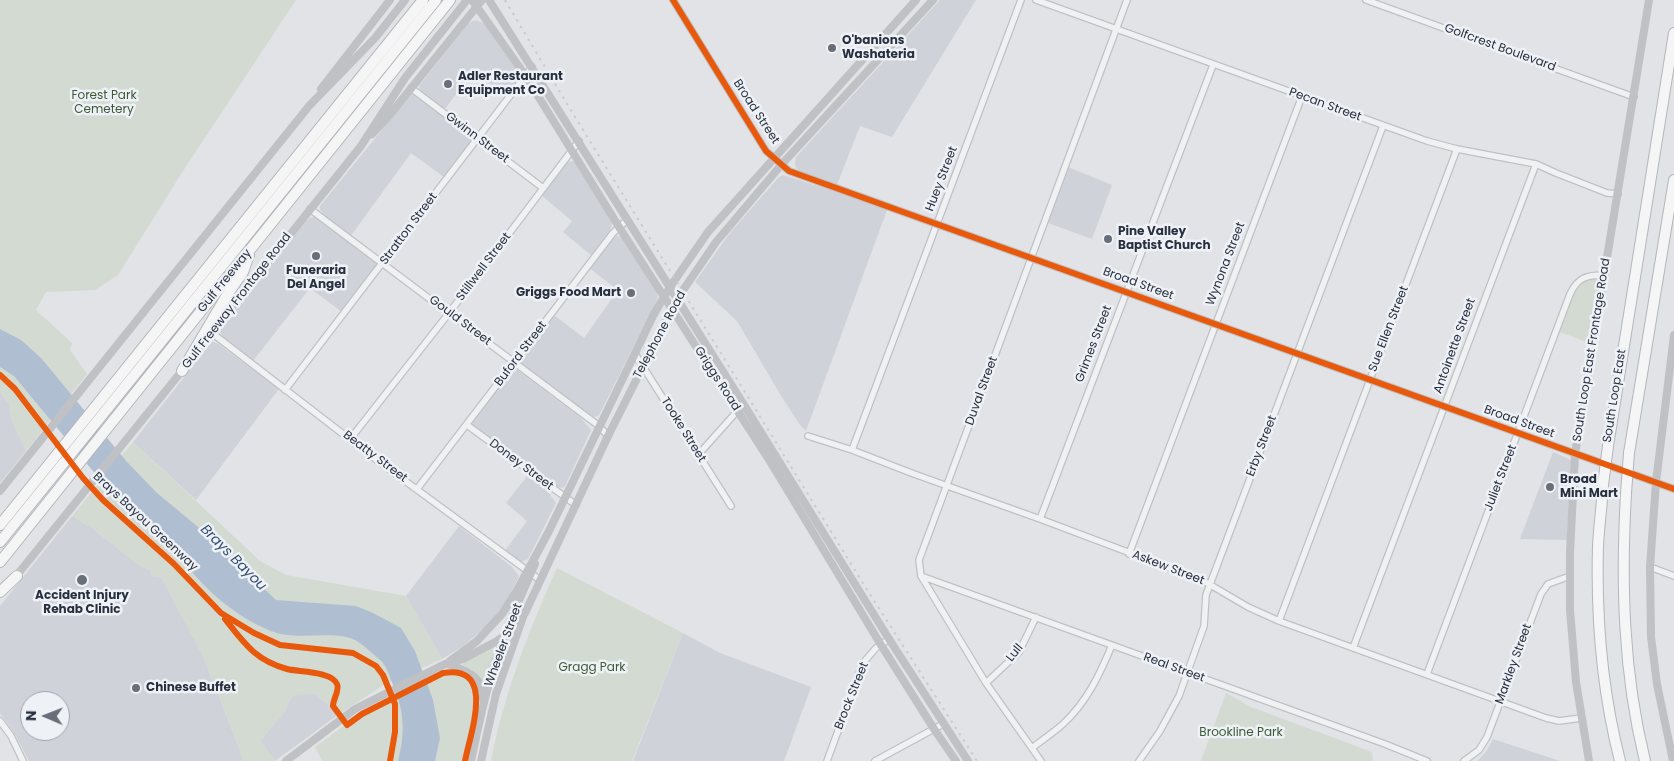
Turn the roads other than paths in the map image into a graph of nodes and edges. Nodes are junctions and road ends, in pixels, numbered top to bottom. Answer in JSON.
{"nodes":[{"id":1,"x":390,"y":0,"type":"edge"},
{"id":2,"x":405,"y":0,"type":"edge"},
{"id":3,"x":414,"y":0,"type":"edge"},
{"id":4,"x":423,"y":0,"type":"edge"},
{"id":5,"x":436,"y":0,"type":"edge"},
{"id":6,"x":450,"y":0,"type":"edge"},
{"id":7,"x":489,"y":0,"type":"edge"},
{"id":8,"x":673,"y":0,"type":"edge"},
{"id":9,"x":916,"y":0,"type":"edge"},
{"id":10,"x":933,"y":0,"type":"edge"},
{"id":11,"x":1021,"y":0,"type":"edge"},
{"id":12,"x":1036,"y":0,"type":"edge"},
{"id":13,"x":1127,"y":0,"type":"edge"},
{"id":14,"x":1366,"y":0,"type":"edge"},
{"id":15,"x":1649,"y":0,"type":"edge"},
{"id":16,"x":474,"y":2,"type":"edge"},
{"id":17,"x":405,"y":23,"type":"junction"},
{"id":18,"x":1116,"y":29,"type":"junction"},
{"id":19,"x":1674,"y":33,"type":"edge"},
{"id":20,"x":1213,"y":65,"type":"junction"},
{"id":21,"x":532,"y":67,"type":"junction"},
{"id":22,"x":377,"y":74,"type":"junction"},
{"id":23,"x":525,"y":75,"type":"junction"},
{"id":24,"x":411,"y":88,"type":"junction"},
{"id":25,"x":1302,"y":96,"type":"junction"},
{"id":26,"x":1634,"y":97,"type":"junction"},
{"id":27,"x":315,"y":99,"type":"junction"},
{"id":28,"x":1383,"y":126,"type":"junction"},
{"id":29,"x":478,"y":138,"type":"junction"},
{"id":30,"x":579,"y":141,"type":"junction"},
{"id":31,"x":361,"y":146,"type":"junction"},
{"id":32,"x":1457,"y":149,"type":"junction"},
{"id":33,"x":572,"y":150,"type":"junction"},
{"id":34,"x":774,"y":157,"type":"junction"},
{"id":35,"x":782,"y":164,"type":"junction"},
{"id":36,"x":1536,"y":164,"type":"junction"},
{"id":37,"x":1674,"y":180,"type":"edge"},
{"id":38,"x":542,"y":188,"type":"junction"},
{"id":39,"x":1618,"y":194,"type":"junction"},
{"id":40,"x":310,"y":209,"type":"junction"},
{"id":41,"x":627,"y":220,"type":"junction"},
{"id":42,"x":936,"y":223,"type":"junction"},
{"id":43,"x":620,"y":227,"type":"junction"},
{"id":44,"x":251,"y":248,"type":"junction"},
{"id":45,"x":1032,"y":257,"type":"junction"},
{"id":46,"x":383,"y":263,"type":"junction"},
{"id":47,"x":1605,"y":275,"type":"junction"},
{"id":48,"x":670,"y":287,"type":"junction"},
{"id":49,"x":1126,"y":292,"type":"junction"},
{"id":50,"x":664,"y":296,"type":"junction"},
{"id":51,"x":677,"y":299,"type":"junction"},
{"id":52,"x":672,"y":308,"type":"junction"},
{"id":53,"x":449,"y":313,"type":"junction"},
{"id":54,"x":1215,"y":323,"type":"junction"},
{"id":55,"x":212,"y":332,"type":"junction"},
{"id":56,"x":1674,"y":335,"type":"edge"},
{"id":57,"x":635,"y":354,"type":"junction"},
{"id":58,"x":1296,"y":354,"type":"junction"},
{"id":59,"x":515,"y":362,"type":"junction"},
{"id":60,"x":142,"y":366,"type":"junction"},
{"id":61,"x":642,"y":366,"type":"junction"},
{"id":62,"x":182,"y":371,"type":"junction"},
{"id":63,"x":1369,"y":380,"type":"junction"},
{"id":64,"x":1671,"y":381,"type":"edge"},
{"id":65,"x":285,"y":390,"type":"junction"},
{"id":66,"x":744,"y":404,"type":"junction"},
{"id":67,"x":1445,"y":406,"type":"junction"},
{"id":68,"x":738,"y":411,"type":"junction"},
{"id":69,"x":467,"y":425,"type":"junction"},
{"id":70,"x":599,"y":426,"type":"junction"},
{"id":71,"x":1517,"y":434,"type":"junction"},
{"id":72,"x":608,"y":436,"type":"junction"},
{"id":73,"x":808,"y":436,"type":"dead end"},
{"id":74,"x":351,"y":438,"type":"junction"},
{"id":75,"x":852,"y":450,"type":"junction"},
{"id":76,"x":1576,"y":454,"type":"junction"},
{"id":77,"x":698,"y":455,"type":"junction"},
{"id":78,"x":1656,"y":482,"type":"junction"},
{"id":79,"x":947,"y":486,"type":"junction"},
{"id":80,"x":417,"y":489,"type":"junction"},
{"id":81,"x":1674,"y":489,"type":"edge"},
{"id":82,"x":0,"y":490,"type":"edge"},
{"id":83,"x":564,"y":498,"type":"junction"},
{"id":84,"x":576,"y":505,"type":"junction"},
{"id":85,"x":730,"y":506,"type":"dead end"},
{"id":86,"x":1040,"y":519,"type":"junction"},
{"id":87,"x":0,"y":525,"type":"edge"},
{"id":88,"x":0,"y":542,"type":"edge"},
{"id":89,"x":1129,"y":554,"type":"junction"},
{"id":90,"x":0,"y":562,"type":"edge"},
{"id":91,"x":1650,"y":567,"type":"junction"},
{"id":92,"x":529,"y":573,"type":"junction"},
{"id":93,"x":17,"y":576,"type":"junction"},
{"id":94,"x":920,"y":576,"type":"junction"},
{"id":95,"x":1570,"y":576,"type":"junction"},
{"id":96,"x":1674,"y":576,"type":"edge"},
{"id":97,"x":540,"y":580,"type":"junction"},
{"id":98,"x":1210,"y":585,"type":"junction"},
{"id":99,"x":0,"y":592,"type":"edge"},
{"id":100,"x":0,"y":597,"type":"edge"},
{"id":101,"x":525,"y":612,"type":"junction"},
{"id":102,"x":1036,"y":617,"type":"junction"},
{"id":103,"x":1279,"y":621,"type":"junction"},
{"id":104,"x":505,"y":635,"type":"junction"},
{"id":105,"x":889,"y":639,"type":"junction"},
{"id":106,"x":881,"y":644,"type":"junction"},
{"id":107,"x":1112,"y":645,"type":"junction"},
{"id":108,"x":1353,"y":648,"type":"junction"},
{"id":109,"x":446,"y":664,"type":"junction"},
{"id":110,"x":1188,"y":672,"type":"junction"},
{"id":111,"x":1427,"y":674,"type":"junction"},
{"id":112,"x":986,"y":683,"type":"junction"},
{"id":113,"x":1501,"y":701,"type":"junction"},
{"id":114,"x":483,"y":705,"type":"junction"},
{"id":115,"x":1581,"y":718,"type":"junction"},
{"id":116,"x":0,"y":721,"type":"edge"},
{"id":117,"x":943,"y":724,"type":"junction"},
{"id":118,"x":934,"y":729,"type":"junction"},
{"id":119,"x":1671,"y":740,"type":"edge"},
{"id":120,"x":1032,"y":748,"type":"junction"},
{"id":121,"x":23,"y":761,"type":"edge"},
{"id":122,"x":286,"y":761,"type":"edge"},
{"id":123,"x":471,"y":761,"type":"edge"},
{"id":124,"x":481,"y":761,"type":"edge"},
{"id":125,"x":827,"y":761,"type":"edge"},
{"id":126,"x":875,"y":761,"type":"edge"},
{"id":127,"x":956,"y":761,"type":"edge"},
{"id":128,"x":968,"y":761,"type":"edge"},
{"id":129,"x":1041,"y":761,"type":"edge"},
{"id":130,"x":1139,"y":761,"type":"edge"},
{"id":131,"x":1427,"y":761,"type":"edge"},
{"id":132,"x":1464,"y":761,"type":"edge"},
{"id":133,"x":1589,"y":761,"type":"edge"},
{"id":134,"x":1620,"y":761,"type":"edge"},
{"id":135,"x":1645,"y":761,"type":"edge"},
{"id":136,"x":1674,"y":761,"type":"edge"}],
"edges":[{"from":1,"to":27,"type":"main road"},
{"from":2,"to":27,"type":"main road"},
{"from":3,"to":17,"type":"highway"},
{"from":4,"to":17,"type":"highway","name":"Gulf Freeway"},
{"from":5,"to":22,"type":"highway","name":"Gulf Freeway"},
{"from":6,"to":22,"type":"highway","name":"Gulf Freeway"},
{"from":7,"to":21,"type":"main road","name":"Griggs Road"},
{"from":8,"to":34,"type":"main road","name":"Broad Street"},
{"from":9,"to":34,"type":"main road","name":"Telephone Road"},
{"from":10,"to":35,"type":"main road","name":"Telephone Road"},
{"from":11,"to":42,"type":"street","name":"Huey Street"},
{"from":12,"to":18,"type":"street","name":"Pecan Street"},
{"from":13,"to":18,"type":"street","name":"Duval Street"},
{"from":14,"to":26,"type":"street","name":"Golfcrest Boulevard"},
{"from":15,"to":26,"type":"main road","name":"South Loop East Frontage Road"},
{"from":16,"to":23,"type":"main road","name":"Griggs Road"},
{"from":16,"to":24,"type":"main road"},
{"from":16,"to":31,"type":"main road","name":"Gulf Freeway Frontage Road"},
{"from":17,"to":22,"type":"highway","name":"Gulf Freeway"},
{"from":18,"to":20,"type":"street","name":"Pecan Street"},
{"from":18,"to":45,"type":"street","name":"Duval Street"},
{"from":19,"to":134,"type":"highway","name":"South Loop East","bridge":true},
{"from":20,"to":25,"type":"street","name":"Pecan Street"},
{"from":20,"to":49,"type":"street","name":"Grimes Street"},
{"from":21,"to":23,"type":"street","name":"Stratton Street"},
{"from":21,"to":30,"type":"main road","name":"Griggs Road"},
{"from":22,"to":44,"type":"highway","name":"Gulf Freeway"},
{"from":22,"to":60,"type":"highway","name":"Gulf Freeway"},
{"from":23,"to":29,"type":"street","name":"Stratton Street"},
{"from":23,"to":33,"type":"main road","name":"Griggs Road"},
{"from":24,"to":29,"type":"street","name":"Gwinn Street"},
{"from":24,"to":31,"type":"main road"},
{"from":25,"to":28,"type":"street","name":"Pecan Street"},
{"from":25,"to":54,"type":"street","name":"Wynona Street"},
{"from":26,"to":39,"type":"main road","name":"South Loop East Frontage Road"},
{"from":27,"to":82,"type":"main road"},
{"from":28,"to":32,"type":"street","name":"Pecan Street"},
{"from":28,"to":58,"type":"street","name":"Erby Street"},
{"from":29,"to":38,"type":"street","name":"Gwinn Street"},
{"from":29,"to":46,"type":"street","name":"Stratton Street"},
{"from":30,"to":33,"type":"street","name":"Stillwell Street"},
{"from":30,"to":41,"type":"main road","name":"Griggs Road"},
{"from":31,"to":40,"type":"main road","name":"Gulf Freeway Frontage Road"},
{"from":32,"to":36,"type":"street","name":"Pecan Street"},
{"from":32,"to":63,"type":"street","name":"Sue Ellen Street"},
{"from":33,"to":38,"type":"street","name":"Stillwell Street"},
{"from":33,"to":43,"type":"main road","name":"Griggs Road"},
{"from":34,"to":35,"type":"main road","name":"Broad Street"},
{"from":34,"to":48,"type":"main road","name":"Telephone Road"},
{"from":35,"to":42,"type":"main road","name":"Broad Street"},
{"from":35,"to":51,"type":"main road","name":"Telephone Road"},
{"from":36,"to":39,"type":"street","name":"Pecan Street"},
{"from":36,"to":67,"type":"street","name":"Antoinette Street"},
{"from":37,"to":135,"type":"highway","name":"South Loop East","bridge":true},
{"from":38,"to":53,"type":"street","name":"Stillwell Street"},
{"from":39,"to":47,"type":"main road","name":"South Loop East Frontage Road"},
{"from":40,"to":46,"type":"street","name":"Gould Street"},
{"from":40,"to":55,"type":"main road","name":"Gulf Freeway Frontage Road"},
{"from":41,"to":43,"type":"street","name":"Buford Street"},
{"from":41,"to":48,"type":"main road","name":"Griggs Road"},
{"from":42,"to":45,"type":"main road","name":"Broad Street"},
{"from":42,"to":75,"type":"street","name":"Huey Street"},
{"from":43,"to":50,"type":"main road","name":"Griggs Road"},
{"from":43,"to":59,"type":"street","name":"Buford Street"},
{"from":44,"to":60,"type":"highway","name":"Gulf Freeway"},
{"from":44,"to":62,"type":"highway"},
{"from":45,"to":49,"type":"main road","name":"Broad Street"},
{"from":45,"to":79,"type":"street","name":"Duval Street"},
{"from":46,"to":53,"type":"street","name":"Gould Street"},
{"from":46,"to":65,"type":"street","name":"Stratton Street"},
{"from":47,"to":71,"type":"street","name":"Juliet Street"},
{"from":47,"to":76,"type":"main road","name":"South Loop East Frontage Road"},
{"from":48,"to":50,"type":"main road","name":"Telephone Road"},
{"from":48,"to":51,"type":"main road","name":"Griggs Road"},
{"from":49,"to":54,"type":"main road","name":"Broad Street"},
{"from":49,"to":86,"type":"street","name":"Grimes Street"},
{"from":50,"to":52,"type":"main road","name":"Griggs Road"},
{"from":50,"to":57,"type":"main road","name":"Telephone Road"},
{"from":51,"to":52,"type":"main road","name":"Telephone Road"},
{"from":51,"to":66,"type":"main road","name":"Griggs Road"},
{"from":52,"to":61,"type":"main road","name":"Telephone Road"},
{"from":52,"to":68,"type":"main road","name":"Griggs Road"},
{"from":53,"to":59,"type":"street","name":"Gould Street"},
{"from":53,"to":74,"type":"street","name":"Stillwell Street"},
{"from":54,"to":58,"type":"main road","name":"Broad Street"},
{"from":54,"to":89,"type":"street","name":"Wynona Street"},
{"from":55,"to":62,"type":"main road","name":"Gulf Freeway Frontage Road"},
{"from":55,"to":65,"type":"street","name":"Beatty Street"},
{"from":56,"to":64,"type":"main road"},
{"from":57,"to":61,"type":"street","name":"Tooke Street"},
{"from":57,"to":70,"type":"main road","name":"Telephone Road"},
{"from":58,"to":63,"type":"main road","name":"Broad Street"},
{"from":58,"to":98,"type":"street","name":"Erby Street"},
{"from":59,"to":69,"type":"street","name":"Buford Street"},
{"from":59,"to":70,"type":"street","name":"Gould Street"},
{"from":60,"to":87,"type":"highway","name":"Gulf Freeway"},
{"from":60,"to":88,"type":"highway","name":"Gulf Freeway"},
{"from":60,"to":90,"type":"highway","name":"Gulf Freeway"},
{"from":61,"to":72,"type":"main road","name":"Telephone Road"},
{"from":61,"to":77,"type":"street","name":"Tooke Street"},
{"from":62,"to":93,"type":"main road","name":"Gulf Freeway Frontage Road"},
{"from":63,"to":67,"type":"main road","name":"Broad Street"},
{"from":63,"to":103,"type":"street","name":"Sue Ellen Street"},
{"from":64,"to":78,"type":"main road"},
{"from":65,"to":74,"type":"street","name":"Beatty Street"},
{"from":66,"to":68,"type":"street"},
{"from":66,"to":105,"type":"main road","name":"Griggs Road"},
{"from":67,"to":71,"type":"main road","name":"Broad Street"},
{"from":67,"to":108,"type":"street","name":"Antoinette Street"},
{"from":68,"to":77,"type":"street"},
{"from":68,"to":106,"type":"main road","name":"Griggs Road"},
{"from":69,"to":80,"type":"street","name":"Buford Street"},
{"from":69,"to":83,"type":"street","name":"Doney Street"},
{"from":70,"to":72,"type":"street","name":"Gould Street"},
{"from":70,"to":83,"type":"main road","name":"Telephone Road"},
{"from":71,"to":76,"type":"main road","name":"Broad Street"},
{"from":71,"to":111,"type":"street","name":"Juliet Street"},
{"from":72,"to":84,"type":"main road","name":"Telephone Road"},
{"from":73,"to":75,"type":"street","name":"Askew Street"},
{"from":74,"to":80,"type":"street","name":"Beatty Street"},
{"from":75,"to":79,"type":"street","name":"Askew Street"},
{"from":76,"to":78,"type":"main road","name":"Broad Street"},
{"from":76,"to":95,"type":"main road","name":"South Loop East Frontage Road"},
{"from":77,"to":85,"type":"street","name":"Tooke Street"},
{"from":78,"to":81,"type":"main road","name":"Broad Street"},
{"from":78,"to":91,"type":"main road"},
{"from":79,"to":86,"type":"street","name":"Askew Street"},
{"from":79,"to":94,"type":"street","name":"Duval Street"},
{"from":80,"to":92,"type":"street","name":"Beatty Street"},
{"from":83,"to":84,"type":"street","name":"Doney Street"},
{"from":83,"to":92,"type":"main road","name":"Telephone Road"},
{"from":84,"to":97,"type":"main road","name":"Telephone Road"},
{"from":86,"to":89,"type":"street","name":"Askew Street"},
{"from":89,"to":98,"type":"street","name":"Askew Street"},
{"from":91,"to":96,"type":"street"},
{"from":91,"to":119,"type":"main road"},
{"from":92,"to":97,"type":"street","name":"Beatty Street"},
{"from":92,"to":104,"type":"main road","name":"Wheeler Street"},
{"from":92,"to":109,"type":"main road","name":"Telephone Road"},
{"from":93,"to":99,"type":"highway"},
{"from":93,"to":100,"type":"main road","name":"Gulf Freeway Frontage Road"},
{"from":94,"to":102,"type":"street","name":"Real Street"},
{"from":94,"to":112,"type":"street"},
{"from":95,"to":113,"type":"street","name":"Markley Street"},
{"from":95,"to":115,"type":"main road","name":"South Loop East Frontage Road"},
{"from":97,"to":101,"type":"main road","name":"Telephone Road"},
{"from":98,"to":103,"type":"street","name":"Askew Street"},
{"from":98,"to":110,"type":"street","name":"Erby Street"},
{"from":101,"to":104,"type":"main road","name":"Telephone Road"},
{"from":101,"to":124,"type":"main road","name":"Wheeler Street"},
{"from":102,"to":107,"type":"street","name":"Real Street"},
{"from":102,"to":112,"type":"street","name":"Lull"},
{"from":103,"to":108,"type":"street","name":"Askew Street"},
{"from":104,"to":109,"type":"main road","name":"Telephone Road"},
{"from":104,"to":114,"type":"main road","name":"Wheeler Street"},
{"from":105,"to":106,"type":"street","name":"Brock Street"},
{"from":105,"to":117,"type":"main road","name":"Griggs Road"},
{"from":106,"to":118,"type":"main road","name":"Griggs Road"},
{"from":106,"to":125,"type":"street","name":"Brock Street"},
{"from":107,"to":110,"type":"street","name":"Real Street"},
{"from":107,"to":120,"type":"street"},
{"from":108,"to":111,"type":"street","name":"Askew Street"},
{"from":109,"to":114,"type":"main road"},
{"from":109,"to":122,"type":"main road","name":"Telephone Road"},
{"from":110,"to":130,"type":"street","name":"Erby Street"},
{"from":110,"to":131,"type":"street","name":"Real Street"},
{"from":111,"to":113,"type":"street","name":"Askew Street"},
{"from":112,"to":120,"type":"street"},
{"from":113,"to":115,"type":"street","name":"Askew Street"},
{"from":113,"to":132,"type":"street","name":"Markley Street"},
{"from":114,"to":123,"type":"main road","name":"Wheeler Street"},
{"from":115,"to":133,"type":"main road","name":"South Loop East Frontage Road"},
{"from":116,"to":121,"type":"street"},
{"from":117,"to":118,"type":"street"},
{"from":117,"to":128,"type":"main road","name":"Griggs Road"},
{"from":118,"to":126,"type":"street"},
{"from":118,"to":127,"type":"main road","name":"Griggs Road"},
{"from":119,"to":136,"type":"main road"},
{"from":120,"to":129,"type":"street"}]}
